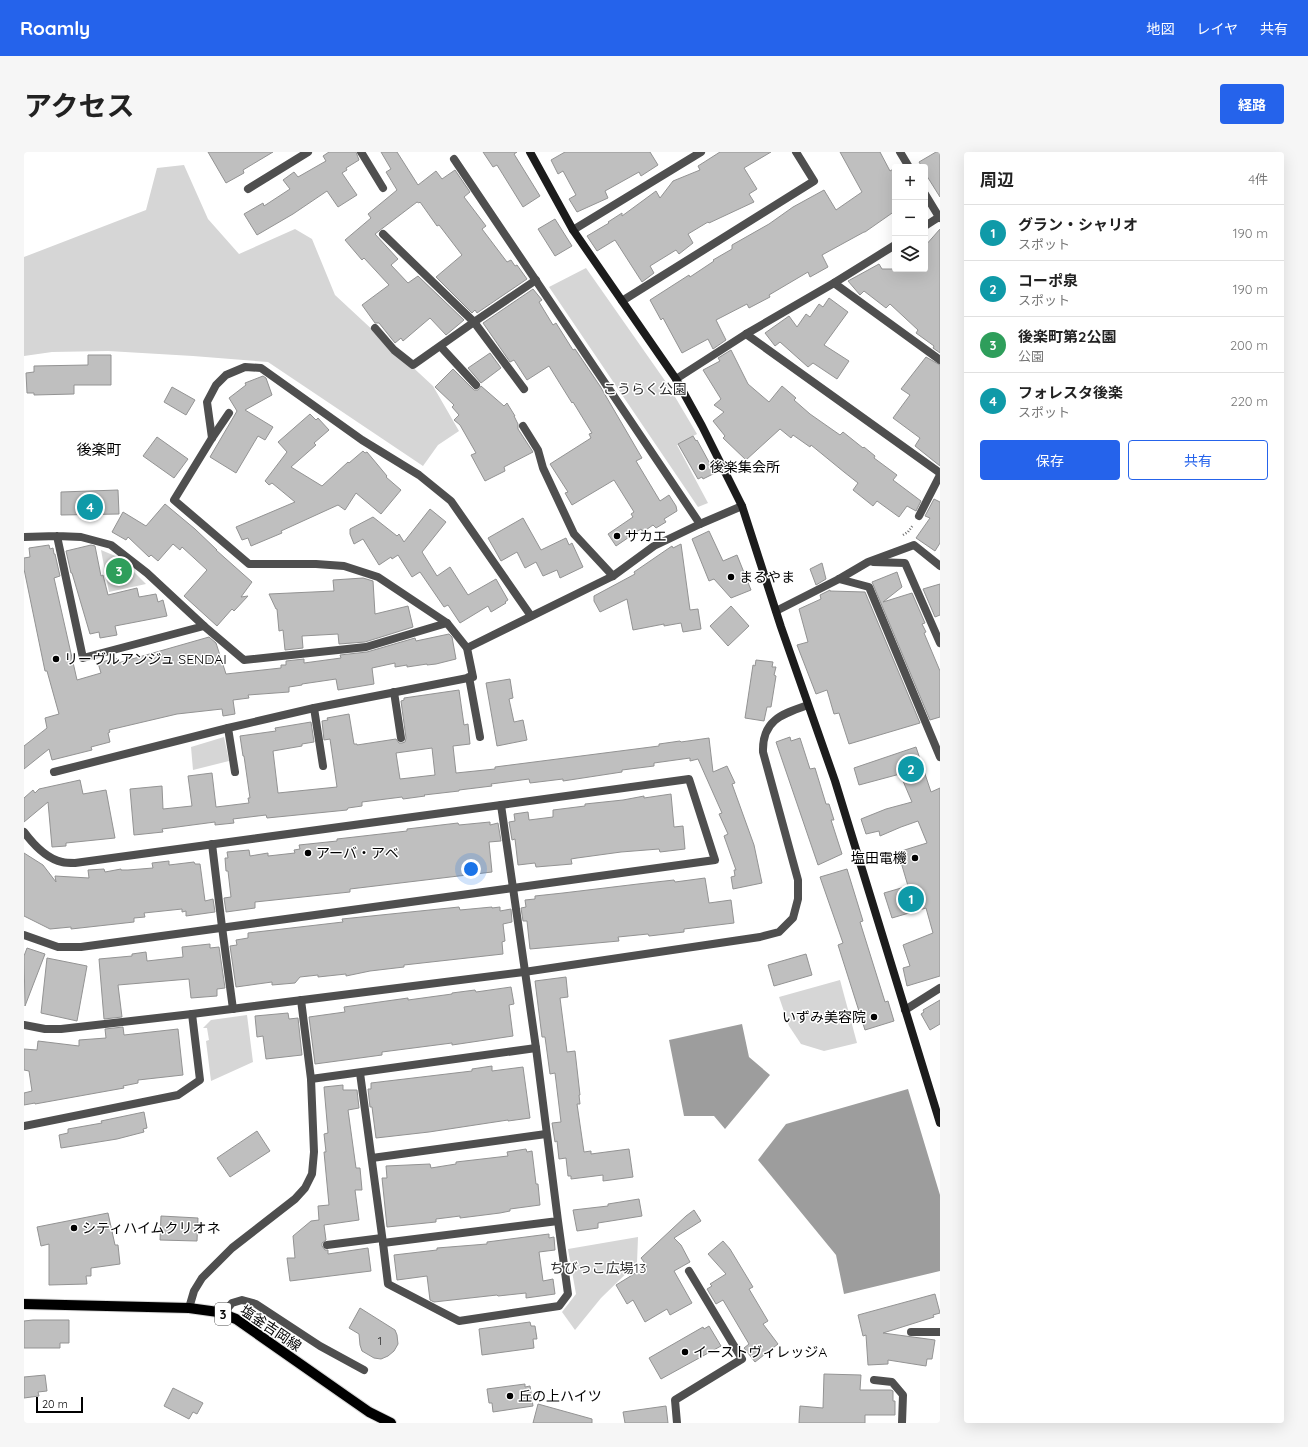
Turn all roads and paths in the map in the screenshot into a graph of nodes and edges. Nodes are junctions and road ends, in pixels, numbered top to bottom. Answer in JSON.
{"nodes":[{"id":1,"x":308,"y":152,"type":"edge"},
{"id":2,"x":361,"y":152,"type":"edge"},
{"id":3,"x":530,"y":152,"type":"edge"},
{"id":4,"x":701,"y":152,"type":"edge"},
{"id":5,"x":796,"y":152,"type":"edge"},
{"id":6,"x":900,"y":152,"type":"edge"},
{"id":7,"x":454,"y":159,"type":"dead end"},
{"id":8,"x":907,"y":164,"type":"edge"},
{"id":9,"x":383,"y":188,"type":"dead end"},
{"id":10,"x":248,"y":189,"type":"dead end"},
{"id":11,"x":928,"y":199,"type":"edge"},
{"id":12,"x":939,"y":218,"type":"edge"},
{"id":13,"x":928,"y":224,"type":"edge"},
{"id":14,"x":573,"y":230,"type":"junction"},
{"id":15,"x":383,"y":234,"type":"dead end"},
{"id":16,"x":892,"y":247,"type":"edge"},
{"id":17,"x":536,"y":280,"type":"junction"},
{"id":18,"x":834,"y":283,"type":"junction"},
{"id":19,"x":622,"y":301,"type":"junction"},
{"id":20,"x":474,"y":322,"type":"junction"},
{"id":21,"x":375,"y":328,"type":"dead end"},
{"id":22,"x":746,"y":334,"type":"junction"},
{"id":23,"x":440,"y":347,"type":"junction"},
{"id":24,"x":940,"y":360,"type":"edge"},
{"id":25,"x":676,"y":379,"type":"junction"},
{"id":26,"x":476,"y":384,"type":"dead end"},
{"id":27,"x":524,"y":389,"type":"dead end"},
{"id":28,"x":229,"y":413,"type":"dead end"},
{"id":29,"x":523,"y":426,"type":"dead end"},
{"id":30,"x":212,"y":438,"type":"junction"},
{"id":31,"x":940,"y":474,"type":"edge"},
{"id":32,"x":742,"y":506,"type":"junction"},
{"id":33,"x":919,"y":516,"type":"dead end"},
{"id":34,"x":700,"y":524,"type":"junction"},
{"id":35,"x":57,"y":536,"type":"junction"},
{"id":36,"x":24,"y":537,"type":"edge"},
{"id":37,"x":868,"y":562,"type":"junction"},
{"id":38,"x":940,"y":566,"type":"edge"},
{"id":39,"x":613,"y":576,"type":"junction"},
{"id":40,"x":839,"y":579,"type":"junction"},
{"id":41,"x":776,"y":611,"type":"junction"},
{"id":42,"x":531,"y":616,"type":"junction"},
{"id":43,"x":447,"y":623,"type":"junction"},
{"id":44,"x":204,"y":626,"type":"junction"},
{"id":45,"x":940,"y":643,"type":"edge"},
{"id":46,"x":467,"y":648,"type":"junction"},
{"id":47,"x":469,"y":677,"type":"junction"},
{"id":48,"x":394,"y":692,"type":"junction"},
{"id":49,"x":808,"y":705,"type":"junction"},
{"id":50,"x":314,"y":708,"type":"junction"},
{"id":51,"x":228,"y":728,"type":"junction"},
{"id":52,"x":480,"y":737,"type":"dead end"},
{"id":53,"x":401,"y":738,"type":"dead end"},
{"id":54,"x":940,"y":757,"type":"edge"},
{"id":55,"x":323,"y":766,"type":"dead end"},
{"id":56,"x":54,"y":772,"type":"dead end"},
{"id":57,"x":235,"y":772,"type":"dead end"},
{"id":58,"x":501,"y":805,"type":"junction"},
{"id":59,"x":24,"y":832,"type":"edge"},
{"id":60,"x":212,"y":844,"type":"junction"},
{"id":61,"x":513,"y":888,"type":"junction"},
{"id":62,"x":222,"y":927,"type":"junction"},
{"id":63,"x":24,"y":935,"type":"edge"},
{"id":64,"x":524,"y":972,"type":"junction"},
{"id":65,"x":940,"y":988,"type":"edge"},
{"id":66,"x":301,"y":1000,"type":"junction"},
{"id":67,"x":233,"y":1009,"type":"junction"},
{"id":68,"x":905,"y":1010,"type":"junction"},
{"id":69,"x":192,"y":1014,"type":"junction"},
{"id":70,"x":24,"y":1025,"type":"edge"},
{"id":71,"x":536,"y":1048,"type":"junction"},
{"id":72,"x":360,"y":1073,"type":"junction"},
{"id":73,"x":311,"y":1079,"type":"junction"},
{"id":74,"x":940,"y":1123,"type":"edge"},
{"id":75,"x":24,"y":1126,"type":"edge"},
{"id":76,"x":546,"y":1134,"type":"junction"},
{"id":77,"x":372,"y":1158,"type":"junction"},
{"id":78,"x":558,"y":1221,"type":"junction"},
{"id":79,"x":382,"y":1241,"type":"junction"},
{"id":80,"x":327,"y":1245,"type":"dead end"},
{"id":81,"x":689,"y":1271,"type":"dead end"},
{"id":82,"x":24,"y":1304,"type":"edge"},
{"id":83,"x":189,"y":1308,"type":"junction"},
{"id":84,"x":223,"y":1314,"type":"junction"},
{"id":85,"x":911,"y":1332,"type":"dead end"},
{"id":86,"x":940,"y":1332,"type":"edge"},
{"id":87,"x":364,"y":1370,"type":"dead end"},
{"id":88,"x":874,"y":1380,"type":"dead end"},
{"id":89,"x":391,"y":1423,"type":"edge"},
{"id":90,"x":677,"y":1423,"type":"edge"},
{"id":91,"x":902,"y":1423,"type":"edge"}],
"edges":[{"from":1,"to":10,"type":"street"},
{"from":2,"to":9,"type":"street"},
{"from":3,"to":14,"type":"street"},
{"from":4,"to":14,"type":"street"},
{"from":5,"to":19,"type":"street"},
{"from":6,"to":8,"type":"street"},
{"from":7,"to":17,"type":"street"},
{"from":11,"to":12,"type":"street"},
{"from":12,"to":13,"type":"street"},
{"from":14,"to":19,"type":"street"},
{"from":15,"to":20,"type":"street"},
{"from":16,"to":18,"type":"street"},
{"from":17,"to":20,"type":"street"},
{"from":17,"to":34,"type":"street"},
{"from":18,"to":22,"type":"street"},
{"from":18,"to":24,"type":"street"},
{"from":19,"to":25,"type":"street"},
{"from":20,"to":23,"type":"street"},
{"from":20,"to":27,"type":"street"},
{"from":21,"to":23,"type":"street"},
{"from":22,"to":25,"type":"street"},
{"from":22,"to":31,"type":"street"},
{"from":23,"to":26,"type":"street"},
{"from":25,"to":32,"type":"street"},
{"from":28,"to":30,"type":"street"},
{"from":29,"to":39,"type":"street"},
{"from":30,"to":42,"type":"street"},
{"from":30,"to":43,"type":"street"},
{"from":31,"to":33,"type":"street"},
{"from":32,"to":34,"type":"street"},
{"from":32,"to":41,"type":"street"},
{"from":34,"to":39,"type":"street"},
{"from":35,"to":36,"type":"street"},
{"from":35,"to":44,"type":"street"},
{"from":35,"to":44,"type":"street"},
{"from":37,"to":38,"type":"street"},
{"from":37,"to":40,"type":"street"},
{"from":37,"to":45,"type":"street"},
{"from":39,"to":42,"type":"street"},
{"from":40,"to":41,"type":"street"},
{"from":40,"to":54,"type":"street"},
{"from":41,"to":49,"type":"street"},
{"from":42,"to":46,"type":"street"},
{"from":43,"to":44,"type":"street"},
{"from":43,"to":46,"type":"street"},
{"from":46,"to":47,"type":"street"},
{"from":47,"to":48,"type":"street"},
{"from":47,"to":52,"type":"street"},
{"from":48,"to":50,"type":"street"},
{"from":48,"to":53,"type":"street"},
{"from":49,"to":64,"type":"street"},
{"from":49,"to":68,"type":"street"},
{"from":50,"to":51,"type":"street"},
{"from":50,"to":55,"type":"street"},
{"from":51,"to":56,"type":"street"},
{"from":51,"to":57,"type":"street"},
{"from":58,"to":60,"type":"street"},
{"from":58,"to":61,"type":"street"},
{"from":58,"to":61,"type":"street"},
{"from":59,"to":60,"type":"street"},
{"from":60,"to":62,"type":"street"},
{"from":61,"to":62,"type":"street"},
{"from":61,"to":64,"type":"street"},
{"from":62,"to":63,"type":"street"},
{"from":62,"to":67,"type":"street"},
{"from":64,"to":66,"type":"street"},
{"from":64,"to":71,"type":"street"},
{"from":65,"to":68,"type":"street"},
{"from":66,"to":67,"type":"street"},
{"from":66,"to":73,"type":"street"},
{"from":67,"to":69,"type":"street"},
{"from":68,"to":74,"type":"street"},
{"from":69,"to":70,"type":"street"},
{"from":69,"to":75,"type":"street"},
{"from":71,"to":72,"type":"street"},
{"from":71,"to":76,"type":"street"},
{"from":72,"to":73,"type":"street"},
{"from":72,"to":77,"type":"street"},
{"from":73,"to":83,"type":"street"},
{"from":76,"to":77,"type":"street"},
{"from":76,"to":78,"type":"street"},
{"from":77,"to":79,"type":"street"},
{"from":78,"to":79,"type":"street"},
{"from":78,"to":79,"type":"street"},
{"from":79,"to":80,"type":"street"},
{"from":81,"to":90,"type":"street"},
{"from":82,"to":83,"type":"main road","name":"塩釜吉岡線","number":"3"},
{"from":83,"to":84,"type":"main road","name":"塩釜吉岡線","number":"3"},
{"from":84,"to":87,"type":"street"},
{"from":84,"to":89,"type":"main road","name":"塩釜吉岡線","number":"3"},
{"from":85,"to":86,"type":"street"},
{"from":88,"to":91,"type":"street"}]}
